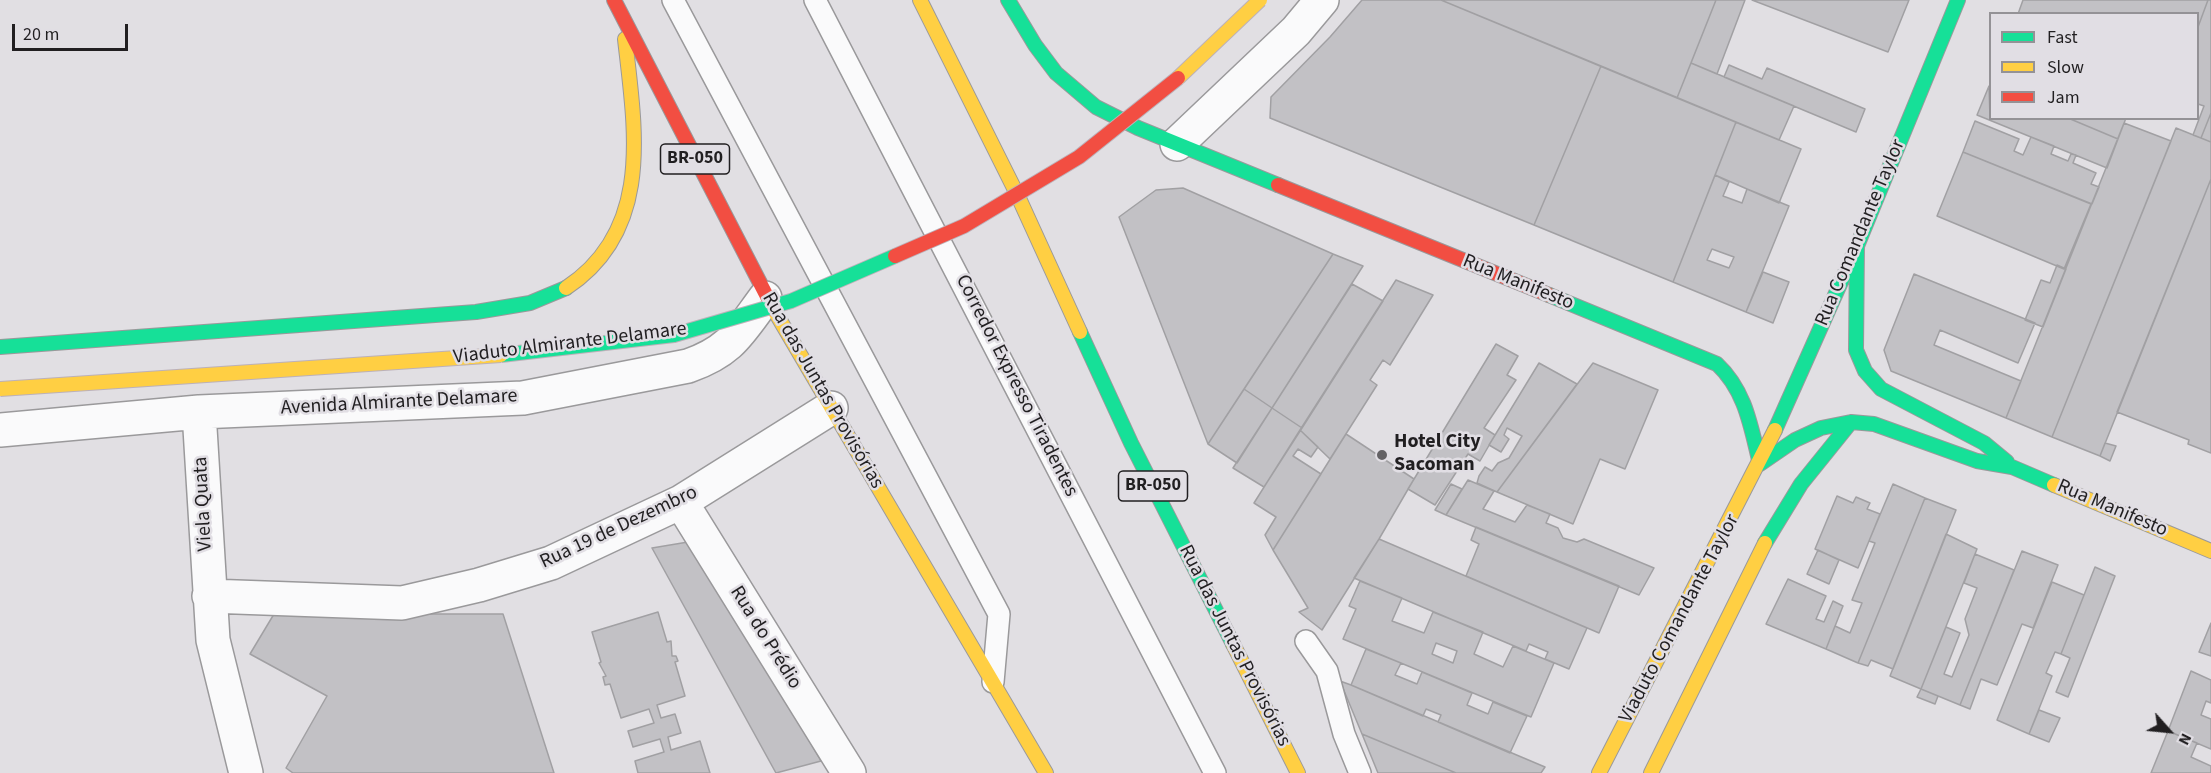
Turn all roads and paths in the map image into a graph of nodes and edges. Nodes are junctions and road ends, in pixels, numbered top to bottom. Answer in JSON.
{"nodes":[{"id":1,"x":614,"y":0,"type":"edge"},
{"id":2,"x":673,"y":0,"type":"edge"},
{"id":3,"x":815,"y":0,"type":"edge"},
{"id":4,"x":920,"y":0,"type":"edge"},
{"id":5,"x":1008,"y":0,"type":"edge"},
{"id":6,"x":1260,"y":0,"type":"edge"},
{"id":7,"x":1322,"y":0,"type":"edge"},
{"id":8,"x":1958,"y":0,"type":"edge"},
{"id":9,"x":624,"y":22,"type":"junction"},
{"id":10,"x":1177,"y":144,"type":"junction"},
{"id":11,"x":1857,"y":246,"type":"junction"},
{"id":12,"x":766,"y":296,"type":"junction"},
{"id":13,"x":0,"y":347,"type":"edge"},
{"id":14,"x":0,"y":389,"type":"edge"},
{"id":15,"x":831,"y":408,"type":"junction"},
{"id":16,"x":199,"y":412,"type":"junction"},
{"id":17,"x":1851,"y":422,"type":"junction"},
{"id":18,"x":0,"y":430,"type":"edge"},
{"id":19,"x":1760,"y":464,"type":"junction"},
{"id":20,"x":2012,"y":467,"type":"junction"},
{"id":21,"x":681,"y":502,"type":"junction"},
{"id":22,"x":2211,"y":551,"type":"edge"},
{"id":23,"x":210,"y":596,"type":"junction"},
{"id":24,"x":1306,"y":641,"type":"dead end"},
{"id":25,"x":993,"y":682,"type":"junction"},
{"id":26,"x":246,"y":773,"type":"edge"},
{"id":27,"x":849,"y":773,"type":"edge"},
{"id":28,"x":1046,"y":773,"type":"edge"},
{"id":29,"x":1215,"y":773,"type":"edge"},
{"id":30,"x":1298,"y":773,"type":"edge"},
{"id":31,"x":1360,"y":773,"type":"edge"},
{"id":32,"x":1599,"y":773,"type":"edge"},
{"id":33,"x":1651,"y":773,"type":"edge"}],
"edges":[{"from":1,"to":9,"type":"main road","name":"Rua das Juntas Provisórias","number":"BR-050"},
{"from":2,"to":25,"type":"lane"},
{"from":3,"to":29,"type":"lane","name":"Corredor Expresso Tiradentes"},
{"from":4,"to":30,"type":"main road","name":"Rua das Juntas Provisórias","number":"BR-050"},
{"from":5,"to":10,"type":"main road","name":"Rua Manifesto"},
{"from":6,"to":14,"type":"main road","name":"Viaduto Almirante Delamare","bridge":true},
{"from":7,"to":10,"type":"street"},
{"from":8,"to":11,"type":"main road","name":"Rua Comandante Taylor"},
{"from":9,"to":12,"type":"main road","name":"Rua das Juntas Provisórias","number":"BR-050"},
{"from":9,"to":13,"type":"main road"},
{"from":10,"to":19,"type":"main road","name":"Rua Manifesto"},
{"from":11,"to":19,"type":"main road","name":"Rua Comandante Taylor"},
{"from":11,"to":20,"type":"main road","name":"Rua Manifesto"},
{"from":12,"to":15,"type":"main road","name":"Rua das Juntas Provisórias","number":"BR-050"},
{"from":12,"to":16,"type":"street","name":"Avenida Almirante Delamare"},
{"from":15,"to":21,"type":"street","name":"Rua 19 de Dezembro"},
{"from":15,"to":25,"type":"main road","name":"Rua das Juntas Provisórias","number":"BR-050"},
{"from":16,"to":18,"type":"street","name":"Avenida Almirante Delamare"},
{"from":16,"to":23,"type":"street","name":"Viela Quata"},
{"from":17,"to":19,"type":"main road","name":"Rua Manifesto"},
{"from":17,"to":20,"type":"main road","name":"Rua Manifesto"},
{"from":17,"to":33,"type":"main road"},
{"from":19,"to":32,"type":"main road","name":"Viaduto Comandante Taylor"},
{"from":20,"to":22,"type":"main road","name":"Rua Manifesto"},
{"from":21,"to":23,"type":"street","name":"Rua 19 de Dezembro"},
{"from":21,"to":27,"type":"street","name":"Rua do Prédio"},
{"from":23,"to":26,"type":"street","name":"Viela Quata"},
{"from":24,"to":31,"type":"lane"},
{"from":25,"to":28,"type":"main road","name":"Rua das Juntas Provisórias","number":"BR-050"}]}
